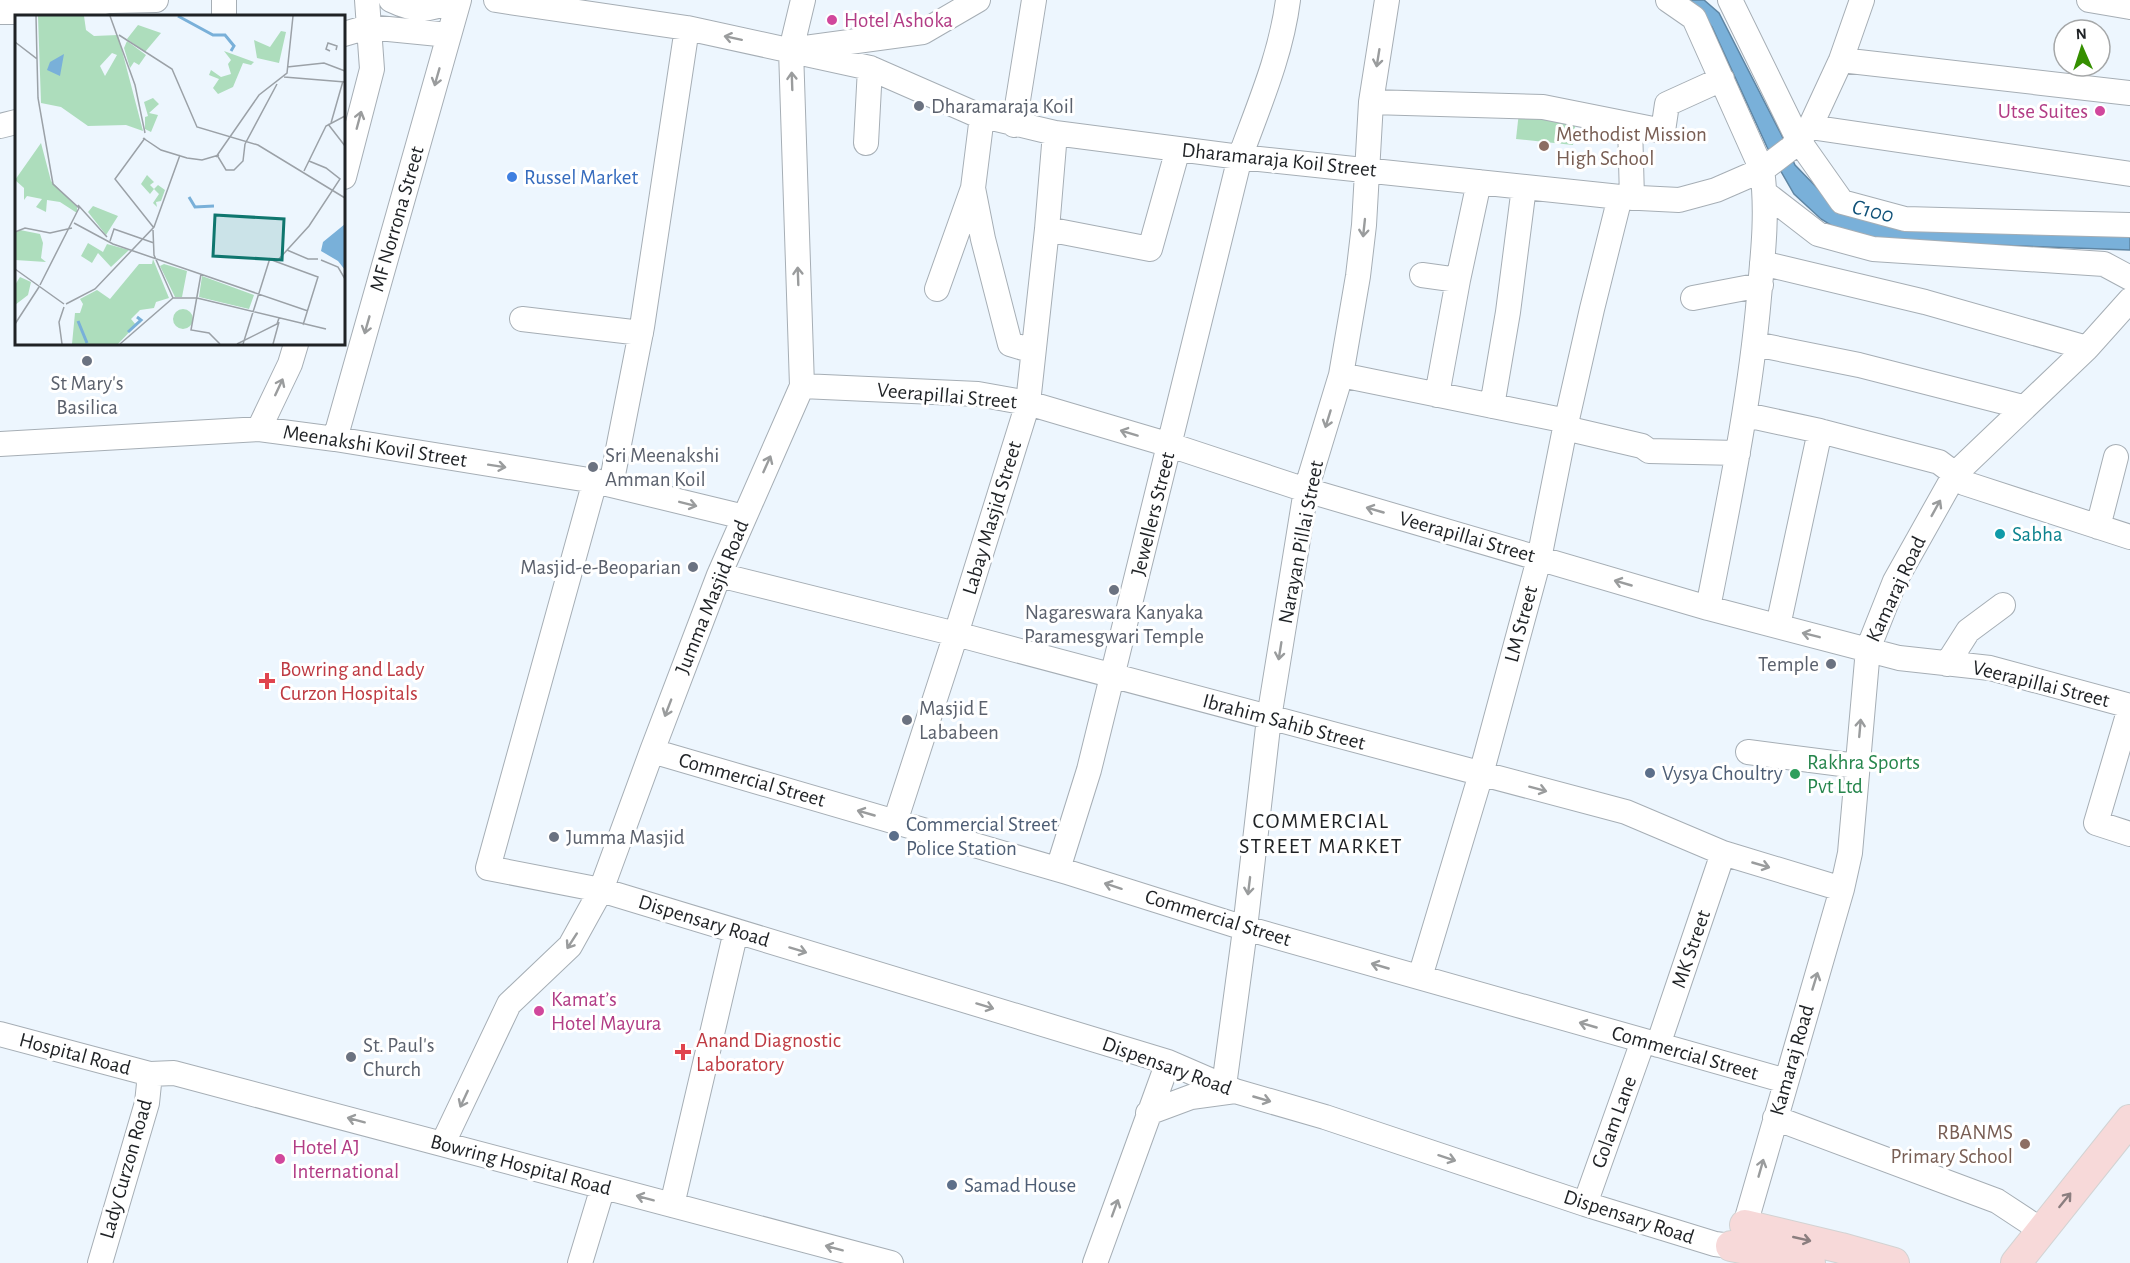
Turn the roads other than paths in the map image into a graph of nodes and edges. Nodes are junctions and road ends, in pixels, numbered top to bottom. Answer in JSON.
{"nodes":[{"id":1,"x":156,"y":0,"type":"edge"},
{"id":2,"x":367,"y":0,"type":"edge"},
{"id":3,"x":391,"y":0,"type":"edge"},
{"id":4,"x":451,"y":0,"type":"edge"},
{"id":5,"x":459,"y":0,"type":"edge"},
{"id":6,"x":496,"y":0,"type":"edge"},
{"id":7,"x":803,"y":0,"type":"edge"},
{"id":8,"x":978,"y":0,"type":"edge"},
{"id":9,"x":1034,"y":0,"type":"edge"},
{"id":10,"x":1288,"y":0,"type":"edge"},
{"id":11,"x":1387,"y":0,"type":"edge"},
{"id":12,"x":1668,"y":0,"type":"edge"},
{"id":13,"x":1730,"y":0,"type":"edge"},
{"id":14,"x":1862,"y":0,"type":"edge"},
{"id":15,"x":2089,"y":0,"type":"edge"},
{"id":16,"x":112,"y":1,"type":"edge"},
{"id":17,"x":2130,"y":7,"type":"edge"},
{"id":18,"x":63,"y":10,"type":"edge"},
{"id":19,"x":0,"y":12,"type":"edge"},
{"id":20,"x":368,"y":27,"type":"junction"},
{"id":21,"x":687,"y":28,"type":"junction"},
{"id":22,"x":345,"y":34,"type":"edge"},
{"id":23,"x":448,"y":35,"type":"junction"},
{"id":24,"x":791,"y":50,"type":"junction"},
{"id":25,"x":1841,"y":60,"type":"junction"},
{"id":26,"x":870,"y":68,"type":"junction"},
{"id":27,"x":1722,"y":78,"type":"junction"},
{"id":28,"x":2130,"y":93,"type":"edge"},
{"id":29,"x":1371,"y":102,"type":"junction"},
{"id":30,"x":982,"y":116,"type":"junction"},
{"id":31,"x":15,"y":122,"type":"edge"},
{"id":32,"x":1014,"y":125,"type":"junction"},
{"id":33,"x":1630,"y":125,"type":"junction"},
{"id":34,"x":0,"y":126,"type":"edge"},
{"id":35,"x":1055,"y":134,"type":"junction"},
{"id":36,"x":866,"y":143,"type":"dead end"},
{"id":37,"x":1178,"y":148,"type":"junction"},
{"id":38,"x":1240,"y":157,"type":"junction"},
{"id":39,"x":1783,"y":157,"type":"junction"},
{"id":40,"x":1367,"y":170,"type":"junction"},
{"id":41,"x":345,"y":173,"type":"edge"},
{"id":42,"x":2130,"y":174,"type":"edge"},
{"id":43,"x":1479,"y":182,"type":"junction"},
{"id":44,"x":1524,"y":187,"type":"junction"},
{"id":45,"x":973,"y":188,"type":"junction"},
{"id":46,"x":1626,"y":197,"type":"junction"},
{"id":47,"x":2130,"y":225,"type":"edge"},
{"id":48,"x":1047,"y":229,"type":"junction"},
{"id":49,"x":1761,"y":274,"type":"junction"},
{"id":50,"x":1422,"y":275,"type":"dead end"},
{"id":51,"x":2130,"y":278,"type":"edge"},
{"id":52,"x":1458,"y":280,"type":"junction"},
{"id":53,"x":937,"y":289,"type":"dead end"},
{"id":54,"x":1693,"y":298,"type":"dead end"},
{"id":55,"x":2130,"y":300,"type":"edge"},
{"id":56,"x":522,"y":319,"type":"dead end"},
{"id":57,"x":641,"y":333,"type":"junction"},
{"id":58,"x":1755,"y":344,"type":"junction"},
{"id":59,"x":296,"y":345,"type":"edge"},
{"id":60,"x":2087,"y":348,"type":"junction"},
{"id":61,"x":1033,"y":351,"type":"junction"},
{"id":62,"x":1341,"y":375,"type":"junction"},
{"id":63,"x":802,"y":386,"type":"junction"},
{"id":64,"x":1437,"y":395,"type":"junction"},
{"id":65,"x":1028,"y":403,"type":"junction"},
{"id":66,"x":1492,"y":406,"type":"junction"},
{"id":67,"x":2023,"y":408,"type":"junction"},
{"id":68,"x":1746,"y":415,"type":"junction"},
{"id":69,"x":1566,"y":424,"type":"junction"},
{"id":70,"x":259,"y":429,"type":"junction"},
{"id":71,"x":1820,"y":431,"type":"junction"},
{"id":72,"x":335,"y":439,"type":"junction"},
{"id":73,"x":0,"y":444,"type":"edge"},
{"id":74,"x":1170,"y":445,"type":"junction"},
{"id":75,"x":1738,"y":453,"type":"junction"},
{"id":76,"x":2116,"y":457,"type":"dead end"},
{"id":77,"x":1955,"y":474,"type":"junction"},
{"id":78,"x":603,"y":483,"type":"junction"},
{"id":79,"x":1306,"y":490,"type":"junction"},
{"id":80,"x":744,"y":518,"type":"junction"},
{"id":81,"x":2098,"y":527,"type":"junction"},
{"id":82,"x":2130,"y":537,"type":"edge"},
{"id":83,"x":1539,"y":559,"type":"junction"},
{"id":84,"x":719,"y":575,"type":"junction"},
{"id":85,"x":2003,"y":605,"type":"dead end"},
{"id":86,"x":1708,"y":608,"type":"junction"},
{"id":87,"x":1778,"y":626,"type":"junction"},
{"id":88,"x":956,"y":634,"type":"junction"},
{"id":89,"x":1868,"y":649,"type":"junction"},
{"id":90,"x":1947,"y":664,"type":"junction"},
{"id":91,"x":1112,"y":677,"type":"junction"},
{"id":92,"x":2130,"y":707,"type":"edge"},
{"id":93,"x":1269,"y":718,"type":"junction"},
{"id":94,"x":652,"y":751,"type":"junction"},
{"id":95,"x":1749,"y":752,"type":"dead end"},
{"id":96,"x":2124,"y":754,"type":"edge"},
{"id":97,"x":1857,"y":766,"type":"junction"},
{"id":98,"x":1481,"y":774,"type":"junction"},
{"id":99,"x":895,"y":822,"type":"junction"},
{"id":100,"x":2130,"y":834,"type":"edge"},
{"id":101,"x":1723,"y":853,"type":"junction"},
{"id":102,"x":1058,"y":869,"type":"junction"},
{"id":103,"x":1842,"y":889,"type":"junction"},
{"id":104,"x":601,"y":890,"type":"junction"},
{"id":105,"x":1244,"y":927,"type":"junction"},
{"id":106,"x":736,"y":931,"type":"junction"},
{"id":107,"x":1420,"y":977,"type":"junction"},
{"id":108,"x":0,"y":1034,"type":"edge"},
{"id":109,"x":1651,"y":1043,"type":"junction"},
{"id":110,"x":1168,"y":1062,"type":"junction"},
{"id":111,"x":150,"y":1074,"type":"junction"},
{"id":112,"x":1786,"y":1081,"type":"junction"},
{"id":113,"x":1229,"y":1089,"type":"junction"},
{"id":114,"x":1148,"y":1113,"type":"junction"},
{"id":115,"x":1775,"y":1118,"type":"junction"},
{"id":116,"x":2130,"y":1120,"type":"edge"},
{"id":117,"x":443,"y":1143,"type":"junction"},
{"id":118,"x":603,"y":1187,"type":"junction"},
{"id":119,"x":1585,"y":1204,"type":"junction"},
{"id":120,"x":672,"y":1205,"type":"junction"},
{"id":121,"x":2041,"y":1230,"type":"junction"},
{"id":122,"x":1738,"y":1249,"type":"edge"},
{"id":123,"x":100,"y":1263,"type":"edge"},
{"id":124,"x":580,"y":1263,"type":"edge"},
{"id":125,"x":891,"y":1263,"type":"edge"},
{"id":126,"x":1095,"y":1263,"type":"edge"},
{"id":127,"x":1810,"y":1263,"type":"edge"},
{"id":128,"x":1894,"y":1263,"type":"edge"},
{"id":129,"x":2016,"y":1263,"type":"edge"}],
"edges":[{"from":1,"to":16,"type":"street"},
{"from":2,"to":20,"type":"street"},
{"from":3,"to":4,"type":"street"},
{"from":5,"to":23,"type":"street","name":"MF Norrona Street"},
{"from":6,"to":21,"type":"street","name":"Dharamaraja Koil Street"},
{"from":7,"to":24,"type":"street","name":"Jumma Masjid Road"},
{"from":8,"to":24,"type":"street"},
{"from":9,"to":32,"type":"street"},
{"from":10,"to":38,"type":"street","name":"Jewellers Street"},
{"from":11,"to":29,"type":"street","name":"Narayan Pillai Street","one_way":true},
{"from":12,"to":27,"type":"street"},
{"from":13,"to":39,"type":"street"},
{"from":14,"to":25,"type":"street"},
{"from":15,"to":17,"type":"street"},
{"from":16,"to":18,"type":"street"},
{"from":18,"to":19,"type":"street"},
{"from":20,"to":22,"type":"street"},
{"from":20,"to":23,"type":"street"},
{"from":41,"to":20,"type":"street","one_way":true},
{"from":24,"to":21,"type":"street","name":"Dharamaraja Koil Street","one_way":true},
{"from":21,"to":57,"type":"street"},
{"from":23,"to":72,"type":"street","name":"MF Norrona Street","one_way":true},
{"from":24,"to":26,"type":"street","name":"Dharamaraja Koil Street"},
{"from":63,"to":24,"type":"street","name":"Jumma Masjid Road","one_way":true},
{"from":25,"to":28,"type":"street"},
{"from":25,"to":39,"type":"street"},
{"from":26,"to":30,"type":"street","name":"Dharamaraja Koil Street"},
{"from":26,"to":36,"type":"street"},
{"from":27,"to":33,"type":"street"},
{"from":27,"to":39,"type":"street"},
{"from":29,"to":33,"type":"street"},
{"from":29,"to":40,"type":"street","name":"Narayan Pillai Street"},
{"from":30,"to":32,"type":"street","name":"Dharamaraja Koil Street"},
{"from":30,"to":45,"type":"street"},
{"from":31,"to":34,"type":"street"},
{"from":32,"to":35,"type":"street","name":"Dharamaraja Koil Street"},
{"from":33,"to":46,"type":"street","name":"LM Street"},
{"from":35,"to":37,"type":"street","name":"Dharamaraja Koil Street"},
{"from":35,"to":48,"type":"street","name":"Labay Masjid Street"},
{"from":37,"to":38,"type":"street","name":"Dharamaraja Koil Street"},
{"from":37,"to":48,"type":"street"},
{"from":38,"to":40,"type":"street","name":"Dharamaraja Koil Street"},
{"from":38,"to":74,"type":"street","name":"Jewellers Street"},
{"from":39,"to":42,"type":"street"},
{"from":39,"to":46,"type":"street","name":"Dharamaraja Koil Street"},
{"from":39,"to":47,"type":"street"},
{"from":39,"to":49,"type":"street"},
{"from":39,"to":51,"type":"street"},
{"from":40,"to":43,"type":"street","name":"Dharamaraja Koil Street"},
{"from":40,"to":62,"type":"street","name":"Narayan Pillai Street","one_way":true},
{"from":43,"to":44,"type":"street","name":"Dharamaraja Koil Street"},
{"from":43,"to":52,"type":"street"},
{"from":44,"to":46,"type":"street","name":"Dharamaraja Koil Street"},
{"from":44,"to":66,"type":"street"},
{"from":45,"to":53,"type":"street"},
{"from":45,"to":61,"type":"street"},
{"from":46,"to":69,"type":"street","name":"LM Street"},
{"from":48,"to":61,"type":"street","name":"Labay Masjid Street"},
{"from":49,"to":54,"type":"street"},
{"from":49,"to":58,"type":"street"},
{"from":49,"to":60,"type":"street"},
{"from":50,"to":52,"type":"street"},
{"from":52,"to":64,"type":"street"},
{"from":55,"to":60,"type":"street","name":"Kamaraj Road"},
{"from":56,"to":57,"type":"street"},
{"from":57,"to":78,"type":"street"},
{"from":58,"to":67,"type":"street"},
{"from":58,"to":68,"type":"street"},
{"from":70,"to":59,"type":"street","one_way":true},
{"from":60,"to":67,"type":"street","name":"Kamaraj Road"},
{"from":61,"to":65,"type":"street","name":"Labay Masjid Street"},
{"from":62,"to":64,"type":"street"},
{"from":62,"to":79,"type":"street","name":"Narayan Pillai Street","one_way":true},
{"from":63,"to":65,"type":"street","name":"Veerapillai Street"},
{"from":80,"to":63,"type":"street","name":"Jumma Masjid Road","one_way":true},
{"from":64,"to":66,"type":"street"},
{"from":74,"to":65,"type":"street","name":"Veerapillai Street","one_way":true},
{"from":65,"to":88,"type":"street","name":"Labay Masjid Street"},
{"from":66,"to":69,"type":"street"},
{"from":67,"to":77,"type":"street","name":"Kamaraj Road"},
{"from":68,"to":71,"type":"street"},
{"from":68,"to":75,"type":"street"},
{"from":69,"to":75,"type":"street"},
{"from":69,"to":83,"type":"street","name":"LM Street"},
{"from":70,"to":72,"type":"street","name":"Meenakshi Kovil Street"},
{"from":70,"to":73,"type":"street","name":"Meenakshi Kovil Street"},
{"from":71,"to":77,"type":"street"},
{"from":71,"to":87,"type":"street"},
{"from":72,"to":78,"type":"street","name":"Meenakshi Kovil Street","one_way":true},
{"from":74,"to":79,"type":"street","name":"Veerapillai Street"},
{"from":74,"to":91,"type":"street","name":"Jewellers Street"},
{"from":75,"to":86,"type":"street"},
{"from":76,"to":81,"type":"street"},
{"from":77,"to":81,"type":"street"},
{"from":89,"to":77,"type":"street","name":"Kamaraj Road","one_way":true},
{"from":78,"to":80,"type":"street","name":"Meenakshi Kovil Street","one_way":true},
{"from":78,"to":104,"type":"street","name":"Dispensary Road"},
{"from":83,"to":79,"type":"street","name":"Veerapillai Street","one_way":true},
{"from":79,"to":93,"type":"street","name":"Narayan Pillai Street","one_way":true},
{"from":80,"to":84,"type":"street","name":"Jumma Masjid Road"},
{"from":81,"to":82,"type":"street"},
{"from":86,"to":83,"type":"street","name":"Veerapillai Street","one_way":true},
{"from":83,"to":98,"type":"street","name":"LM Street"},
{"from":84,"to":88,"type":"street","name":"Ibrahim Sahib Street"},
{"from":84,"to":94,"type":"street","name":"Jumma Masjid Road","one_way":true},
{"from":85,"to":90,"type":"street"},
{"from":86,"to":87,"type":"street","name":"Veerapillai Street"},
{"from":89,"to":87,"type":"street","name":"Veerapillai Street","one_way":true},
{"from":88,"to":91,"type":"street","name":"Ibrahim Sahib Street"},
{"from":88,"to":99,"type":"street","name":"Labay Masjid Street"},
{"from":89,"to":90,"type":"street","name":"Veerapillai Street"},
{"from":97,"to":89,"type":"street","name":"Kamaraj Road","one_way":true},
{"from":90,"to":92,"type":"street","name":"Veerapillai Street"},
{"from":91,"to":93,"type":"street","name":"Ibrahim Sahib Street"},
{"from":91,"to":102,"type":"street","name":"Jewellers Street"},
{"from":92,"to":96,"type":"street"},
{"from":93,"to":98,"type":"street","name":"Ibrahim Sahib Street"},
{"from":93,"to":105,"type":"street","name":"Narayan Pillai Street","one_way":true},
{"from":99,"to":94,"type":"street","name":"Commercial Street","one_way":true},
{"from":94,"to":104,"type":"street","name":"Jumma Masjid Road"},
{"from":95,"to":97,"type":"street"},
{"from":96,"to":100,"type":"street"},
{"from":97,"to":103,"type":"street","name":"Kamaraj Road"},
{"from":98,"to":101,"type":"street","name":"Ibrahim Sahib Street","one_way":true},
{"from":98,"to":107,"type":"street","name":"LM Street"},
{"from":99,"to":102,"type":"street","name":"Commercial Street"},
{"from":101,"to":103,"type":"street","name":"Ibrahim Sahib Street","one_way":true},
{"from":101,"to":109,"type":"street","name":"MK Street"},
{"from":105,"to":102,"type":"street","name":"Commercial Street","one_way":true},
{"from":112,"to":103,"type":"street","name":"Kamaraj Road","one_way":true},
{"from":104,"to":106,"type":"street","name":"Dispensary Road"},
{"from":104,"to":117,"type":"street","name":"Jumma Masjid Road","one_way":true},
{"from":107,"to":105,"type":"street","name":"Commercial Street","one_way":true},
{"from":105,"to":113,"type":"street","name":"Narayan Pillai Street"},
{"from":106,"to":110,"type":"street","name":"Dispensary Road","one_way":true},
{"from":106,"to":120,"type":"street"},
{"from":109,"to":107,"type":"street","name":"Commercial Street","one_way":true},
{"from":108,"to":111,"type":"street","name":"Hospital Road"},
{"from":109,"to":112,"type":"street","name":"Commercial Street"},
{"from":109,"to":119,"type":"street","name":"Golam Lane"},
{"from":110,"to":113,"type":"street","name":"Dispensary Road"},
{"from":110,"to":114,"type":"street"},
{"from":117,"to":111,"type":"street","name":"Bowring Hospital Road","one_way":true},
{"from":111,"to":123,"type":"street","name":"Lady Curzon Road"},
{"from":112,"to":115,"type":"street","name":"Kamaraj Road"},
{"from":113,"to":114,"type":"street"},
{"from":113,"to":119,"type":"street","name":"Dispensary Road","one_way":true},
{"from":126,"to":114,"type":"street","one_way":true},
{"from":115,"to":121,"type":"street"},
{"from":122,"to":115,"type":"street","name":"Kamaraj Road","one_way":true},
{"from":121,"to":116,"type":"main road","one_way":true},
{"from":117,"to":118,"type":"street","name":"Bowring Hospital Road"},
{"from":120,"to":118,"type":"street","name":"Bowring Hospital Road","one_way":true},
{"from":118,"to":124,"type":"street"},
{"from":119,"to":122,"type":"street","name":"Dispensary Road"},
{"from":125,"to":120,"type":"street","name":"Bowring Hospital Road","one_way":true},
{"from":121,"to":129,"type":"main road"},
{"from":122,"to":127,"type":"main road"},
{"from":122,"to":128,"type":"main road","one_way":true}]}
